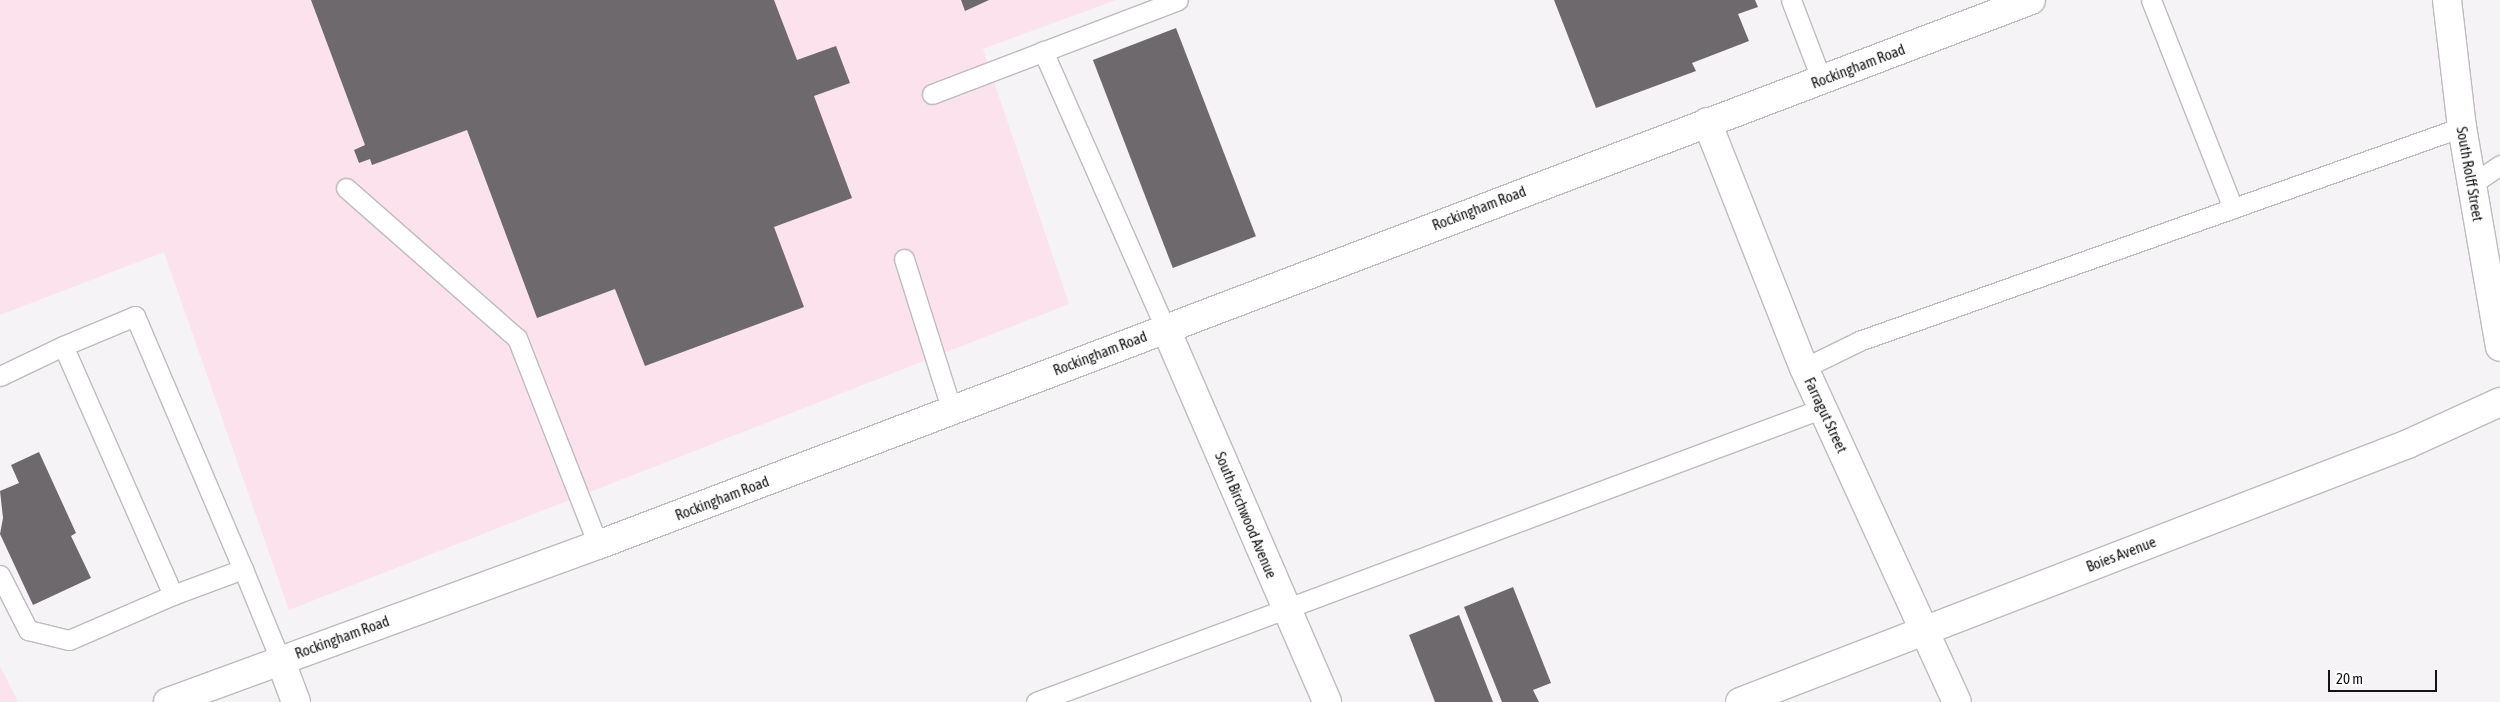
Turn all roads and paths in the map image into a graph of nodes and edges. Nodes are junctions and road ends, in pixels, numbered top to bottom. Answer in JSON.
{"nodes":[{"id":1,"x":1178,"y":0,"type":"edge"},
{"id":2,"x":1791,"y":0,"type":"edge"},
{"id":3,"x":2031,"y":0,"type":"edge"},
{"id":4,"x":2151,"y":0,"type":"edge"},
{"id":5,"x":2447,"y":0,"type":"edge"},
{"id":6,"x":1043,"y":52,"type":"junction"},
{"id":7,"x":1822,"y":81,"type":"junction"},
{"id":8,"x":932,"y":94,"type":"dead end"},
{"id":9,"x":1708,"y":122,"type":"junction"},
{"id":10,"x":2462,"y":127,"type":"junction"},
{"id":11,"x":2500,"y":165,"type":"edge"},
{"id":12,"x":2472,"y":184,"type":"junction"},
{"id":13,"x":346,"y":188,"type":"dead end"},
{"id":14,"x":2233,"y":208,"type":"junction"},
{"id":15,"x":904,"y":259,"type":"dead end"},
{"id":16,"x":1165,"y":327,"type":"junction"},
{"id":17,"x":64,"y":346,"type":"junction"},
{"id":18,"x":2500,"y":347,"type":"edge"},
{"id":19,"x":1804,"y":368,"type":"junction"},
{"id":20,"x":0,"y":376,"type":"edge"},
{"id":21,"x":2500,"y":402,"type":"edge"},
{"id":22,"x":1823,"y":408,"type":"junction"},
{"id":23,"x":952,"y":411,"type":"junction"},
{"id":24,"x":598,"y":545,"type":"junction"},
{"id":25,"x":243,"y":569,"type":"junction"},
{"id":26,"x":0,"y":575,"type":"edge"},
{"id":27,"x":173,"y":595,"type":"junction"},
{"id":28,"x":1287,"y":609,"type":"junction"},
{"id":29,"x":1925,"y":630,"type":"junction"},
{"id":30,"x":280,"y":659,"type":"junction"},
{"id":31,"x":168,"y":702,"type":"edge"},
{"id":32,"x":296,"y":702,"type":"edge"},
{"id":33,"x":1036,"y":702,"type":"edge"},
{"id":34,"x":1327,"y":702,"type":"edge"},
{"id":35,"x":1740,"y":702,"type":"edge"},
{"id":36,"x":1957,"y":702,"type":"edge"}],
"edges":[{"from":1,"to":6,"type":"lane"},
{"from":2,"to":7,"type":"lane"},
{"from":3,"to":7,"type":"street","name":"Rockingham Road"},
{"from":4,"to":14,"type":"lane"},
{"from":5,"to":10,"type":"street","name":"South Rolff Street"},
{"from":6,"to":8,"type":"lane"},
{"from":6,"to":16,"type":"lane"},
{"from":7,"to":9,"type":"street","name":"Rockingham Road"},
{"from":9,"to":16,"type":"street","name":"Rockingham Road"},
{"from":9,"to":19,"type":"street","name":"Farragut Street"},
{"from":10,"to":12,"type":"street","name":"South Rolff Street"},
{"from":10,"to":14,"type":"lane"},
{"from":11,"to":12,"type":"lane"},
{"from":12,"to":18,"type":"street","name":"South Rolff Street"},
{"from":13,"to":24,"type":"lane"},
{"from":14,"to":19,"type":"lane"},
{"from":15,"to":23,"type":"lane"},
{"from":16,"to":23,"type":"street","name":"Rockingham Road"},
{"from":16,"to":28,"type":"street","name":"South Birchwood Avenue"},
{"from":17,"to":20,"type":"lane"},
{"from":17,"to":25,"type":"lane"},
{"from":17,"to":27,"type":"lane"},
{"from":19,"to":22,"type":"street","name":"Farragut Street"},
{"from":21,"to":29,"type":"street","name":"Boies Avenue"},
{"from":22,"to":28,"type":"lane"},
{"from":22,"to":29,"type":"street","name":"Farragut Street"},
{"from":23,"to":24,"type":"street","name":"Rockingham Road"},
{"from":24,"to":30,"type":"street","name":"Rockingham Road"},
{"from":25,"to":27,"type":"lane"},
{"from":25,"to":30,"type":"lane"},
{"from":26,"to":27,"type":"lane"},
{"from":28,"to":33,"type":"lane"},
{"from":28,"to":34,"type":"street","name":"South Birchwood Avenue"},
{"from":29,"to":35,"type":"street","name":"Boies Avenue"},
{"from":29,"to":36,"type":"street","name":"Farragut Street"},
{"from":30,"to":31,"type":"street","name":"Rockingham Road"},
{"from":30,"to":32,"type":"street"}]}
